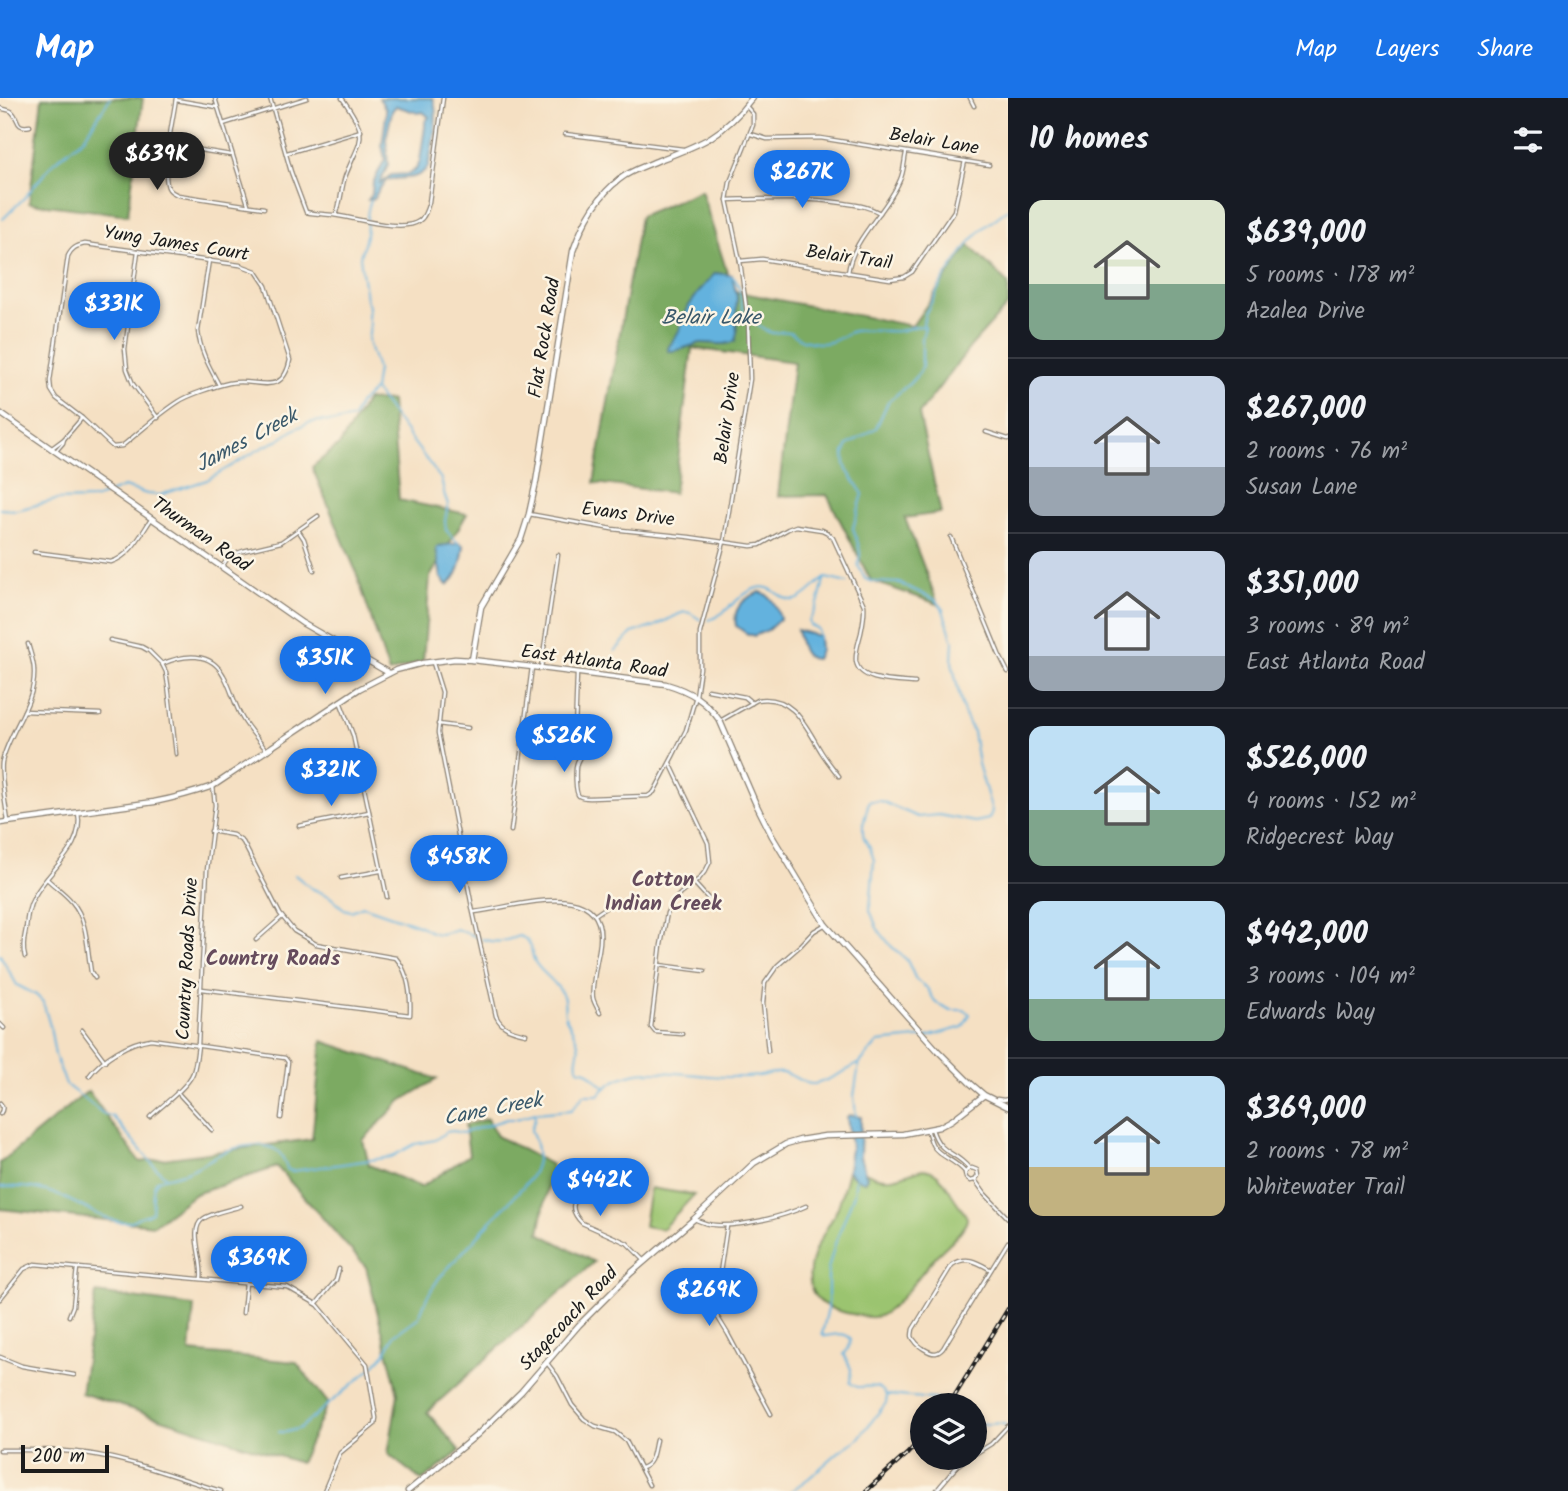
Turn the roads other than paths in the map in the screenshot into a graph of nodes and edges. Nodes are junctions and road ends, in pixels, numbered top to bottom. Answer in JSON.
{"nodes":[{"id":1,"x":215,"y":98,"type":"edge"},
{"id":2,"x":271,"y":98,"type":"edge"},
{"id":3,"x":307,"y":98,"type":"edge"},
{"id":4,"x":342,"y":98,"type":"edge"},
{"id":5,"x":443,"y":98,"type":"edge"},
{"id":6,"x":752,"y":98,"type":"edge"},
{"id":7,"x":970,"y":98,"type":"edge"},
{"id":8,"x":176,"y":99,"type":"edge"},
{"id":9,"x":746,"y":106,"type":"junction"},
{"id":10,"x":974,"y":106,"type":"dead end"},
{"id":11,"x":217,"y":107,"type":"junction"},
{"id":12,"x":0,"y":108,"type":"edge"},
{"id":13,"x":274,"y":109,"type":"junction"},
{"id":14,"x":223,"y":124,"type":"junction"},
{"id":15,"x":30,"y":126,"type":"dead end"},
{"id":16,"x":361,"y":131,"type":"junction"},
{"id":17,"x":749,"y":133,"type":"junction"},
{"id":18,"x":565,"y":134,"type":"dead end"},
{"id":19,"x":169,"y":145,"type":"junction"},
{"id":20,"x":686,"y":150,"type":"junction"},
{"id":21,"x":286,"y":153,"type":"junction"},
{"id":22,"x":906,"y":153,"type":"junction"},
{"id":23,"x":231,"y":155,"type":"junction"},
{"id":24,"x":965,"y":162,"type":"junction"},
{"id":25,"x":989,"y":164,"type":"dead end"},
{"id":26,"x":727,"y":200,"type":"junction"},
{"id":27,"x":248,"y":204,"type":"junction"},
{"id":28,"x":264,"y":208,"type":"dead end"},
{"id":29,"x":880,"y":213,"type":"junction"},
{"id":30,"x":336,"y":215,"type":"junction"},
{"id":31,"x":138,"y":251,"type":"junction"},
{"id":32,"x":209,"y":260,"type":"junction"},
{"id":33,"x":740,"y":261,"type":"junction"},
{"id":34,"x":848,"y":272,"type":"junction"},
{"id":35,"x":220,"y":386,"type":"junction"},
{"id":36,"x":0,"y":413,"type":"edge"},
{"id":37,"x":82,"y":418,"type":"junction"},
{"id":38,"x":158,"y":418,"type":"junction"},
{"id":39,"x":986,"y":432,"type":"dead end"},
{"id":40,"x":1008,"y":439,"type":"edge"},
{"id":41,"x":53,"y":451,"type":"junction"},
{"id":42,"x":529,"y":514,"type":"junction"},
{"id":43,"x":318,"y":516,"type":"dead end"},
{"id":44,"x":152,"y":518,"type":"junction"},
{"id":45,"x":298,"y":530,"type":"junction"},
{"id":46,"x":951,"y":537,"type":"dead end"},
{"id":47,"x":724,"y":542,"type":"junction"},
{"id":48,"x":34,"y":552,"type":"dead end"},
{"id":49,"x":558,"y":555,"type":"dead end"},
{"id":50,"x":222,"y":568,"type":"junction"},
{"id":51,"x":314,"y":570,"type":"dead end"},
{"id":52,"x":110,"y":640,"type":"dead end"},
{"id":53,"x":28,"y":644,"type":"dead end"},
{"id":54,"x":472,"y":660,"type":"junction"},
{"id":55,"x":432,"y":662,"type":"junction"},
{"id":56,"x":162,"y":664,"type":"junction"},
{"id":57,"x":532,"y":667,"type":"junction"},
{"id":58,"x":541,"y":668,"type":"junction"},
{"id":59,"x":577,"y":672,"type":"junction"},
{"id":60,"x":1008,"y":672,"type":"edge"},
{"id":61,"x":390,"y":673,"type":"junction"},
{"id":62,"x":915,"y":683,"type":"dead end"},
{"id":63,"x":708,"y":690,"type":"dead end"},
{"id":64,"x":696,"y":696,"type":"junction"},
{"id":65,"x":340,"y":701,"type":"junction"},
{"id":66,"x":752,"y":703,"type":"junction"},
{"id":67,"x":24,"y":711,"type":"junction"},
{"id":68,"x":100,"y":715,"type":"dead end"},
{"id":69,"x":720,"y":721,"type":"junction"},
{"id":70,"x":438,"y":724,"type":"junction"},
{"id":71,"x":468,"y":728,"type":"dead end"},
{"id":72,"x":267,"y":751,"type":"junction"},
{"id":73,"x":176,"y":754,"type":"dead end"},
{"id":74,"x":670,"y":763,"type":"junction"},
{"id":75,"x":839,"y":776,"type":"dead end"},
{"id":76,"x":213,"y":786,"type":"junction"},
{"id":77,"x":78,"y":812,"type":"junction"},
{"id":78,"x":369,"y":812,"type":"junction"},
{"id":79,"x":8,"y":821,"type":"junction"},
{"id":80,"x":0,"y":823,"type":"edge"},
{"id":81,"x":299,"y":826,"type":"dead end"},
{"id":82,"x":211,"y":831,"type":"junction"},
{"id":83,"x":511,"y":831,"type":"dead end"},
{"id":84,"x":380,"y":871,"type":"junction"},
{"id":85,"x":341,"y":878,"type":"dead end"},
{"id":86,"x":47,"y":879,"type":"junction"},
{"id":87,"x":694,"y":883,"type":"junction"},
{"id":88,"x":387,"y":897,"type":"dead end"},
{"id":89,"x":608,"y":906,"type":"dead end"},
{"id":90,"x":716,"y":907,"type":"dead end"},
{"id":91,"x":474,"y":912,"type":"junction"},
{"id":92,"x":595,"y":915,"type":"junction"},
{"id":93,"x":282,"y":917,"type":"junction"},
{"id":94,"x":826,"y":924,"type":"junction"},
{"id":95,"x":256,"y":940,"type":"dead end"},
{"id":96,"x":25,"y":957,"type":"dead end"},
{"id":97,"x":659,"y":965,"type":"junction"},
{"id":98,"x":705,"y":971,"type":"dead end"},
{"id":99,"x":95,"y":978,"type":"dead end"},
{"id":100,"x":202,"y":989,"type":"junction"},
{"id":101,"x":600,"y":1013,"type":"dead end"},
{"id":102,"x":0,"y":1024,"type":"edge"},
{"id":103,"x":4,"y":1028,"type":"dead end"},
{"id":104,"x":82,"y":1030,"type":"dead end"},
{"id":105,"x":526,"y":1034,"type":"dead end"},
{"id":106,"x":682,"y":1034,"type":"dead end"},
{"id":107,"x":198,"y":1045,"type":"junction"},
{"id":108,"x":768,"y":1051,"type":"dead end"},
{"id":109,"x":105,"y":1061,"type":"junction"},
{"id":110,"x":89,"y":1076,"type":"dead end"},
{"id":111,"x":177,"y":1092,"type":"junction"},
{"id":112,"x":984,"y":1095,"type":"junction"},
{"id":113,"x":1008,"y":1099,"type":"edge"},
{"id":114,"x":0,"y":1103,"type":"edge"},
{"id":115,"x":1008,"y":1107,"type":"edge"},
{"id":116,"x":0,"y":1114,"type":"edge"},
{"id":117,"x":150,"y":1116,"type":"dead end"},
{"id":118,"x":281,"y":1118,"type":"dead end"},
{"id":119,"x":929,"y":1129,"type":"junction"},
{"id":120,"x":212,"y":1130,"type":"dead end"},
{"id":121,"x":969,"y":1168,"type":"junction"},
{"id":122,"x":965,"y":1172,"type":"junction"},
{"id":123,"x":618,"y":1174,"type":"dead end"},
{"id":124,"x":975,"y":1180,"type":"junction"},
{"id":125,"x":241,"y":1206,"type":"dead end"},
{"id":126,"x":806,"y":1206,"type":"dead end"},
{"id":127,"x":1008,"y":1218,"type":"edge"},
{"id":128,"x":694,"y":1219,"type":"junction"},
{"id":129,"x":727,"y":1226,"type":"junction"},
{"id":130,"x":1008,"y":1242,"type":"edge"},
{"id":131,"x":644,"y":1261,"type":"junction"},
{"id":132,"x":77,"y":1268,"type":"junction"},
{"id":133,"x":339,"y":1269,"type":"dead end"},
{"id":134,"x":990,"y":1270,"type":"junction"},
{"id":135,"x":201,"y":1278,"type":"junction"},
{"id":136,"x":246,"y":1283,"type":"junction"},
{"id":137,"x":0,"y":1298,"type":"edge"},
{"id":138,"x":317,"y":1304,"type":"junction"},
{"id":139,"x":243,"y":1314,"type":"dead end"},
{"id":140,"x":69,"y":1316,"type":"dead end"},
{"id":141,"x":0,"y":1357,"type":"edge"},
{"id":142,"x":547,"y":1363,"type":"junction"},
{"id":143,"x":74,"y":1375,"type":"dead end"},
{"id":144,"x":771,"y":1414,"type":"dead end"},
{"id":145,"x":1008,"y":1426,"type":"edge"},
{"id":146,"x":656,"y":1440,"type":"dead end"},
{"id":147,"x":987,"y":1446,"type":"edge"},
{"id":148,"x":0,"y":1450,"type":"edge"},
{"id":149,"x":641,"y":1468,"type":"junction"},
{"id":150,"x":954,"y":1470,"type":"edge"},
{"id":151,"x":649,"y":1485,"type":"dead end"},
{"id":152,"x":221,"y":1491,"type":"edge"},
{"id":153,"x":324,"y":1491,"type":"edge"},
{"id":154,"x":408,"y":1491,"type":"edge"},
{"id":155,"x":936,"y":1491,"type":"edge"}],
"edges":[{"from":1,"to":11,"type":"street"},
{"from":2,"to":13,"type":"street"},
{"from":3,"to":13,"type":"street"},
{"from":4,"to":16,"type":"street"},
{"from":5,"to":30,"type":"street"},
{"from":6,"to":9,"type":"street","name":"Flat Rock Road"},
{"from":7,"to":10,"type":"street"},
{"from":8,"to":11,"type":"street"},
{"from":8,"to":19,"type":"street"},
{"from":9,"to":17,"type":"street","name":"Belair Drive"},
{"from":9,"to":20,"type":"street","name":"Flat Rock Road"},
{"from":11,"to":14,"type":"street"},
{"from":12,"to":15,"type":"street"},
{"from":13,"to":14,"type":"street"},
{"from":13,"to":21,"type":"street"},
{"from":14,"to":23,"type":"street"},
{"from":16,"to":21,"type":"street"},
{"from":16,"to":30,"type":"street"},
{"from":17,"to":22,"type":"street","name":"Belair Lane"},
{"from":17,"to":26,"type":"street","name":"Belair Drive"},
{"from":18,"to":20,"type":"street"},
{"from":19,"to":23,"type":"street"},
{"from":19,"to":27,"type":"street"},
{"from":20,"to":42,"type":"street","name":"Flat Rock Road"},
{"from":21,"to":30,"type":"street"},
{"from":22,"to":24,"type":"street","name":"Belair Lane"},
{"from":22,"to":29,"type":"street"},
{"from":23,"to":27,"type":"street"},
{"from":24,"to":25,"type":"street","name":"Belair Lane"},
{"from":24,"to":34,"type":"street","name":"Belair Trail"},
{"from":26,"to":29,"type":"street"},
{"from":26,"to":33,"type":"street","name":"Belair Drive"},
{"from":27,"to":28,"type":"street"},
{"from":29,"to":34,"type":"street"},
{"from":31,"to":32,"type":"street","name":"Yung James Court"},
{"from":31,"to":37,"type":"street","name":"Yung James Court"},
{"from":31,"to":38,"type":"street"},
{"from":32,"to":35,"type":"street"},
{"from":32,"to":35,"type":"street","name":"Yung James Court"},
{"from":33,"to":34,"type":"street","name":"Belair Trail"},
{"from":33,"to":47,"type":"street","name":"Belair Drive"},
{"from":35,"to":38,"type":"street"},
{"from":36,"to":41,"type":"street","name":"Thurman Road"},
{"from":37,"to":38,"type":"street"},
{"from":37,"to":41,"type":"street"},
{"from":39,"to":40,"type":"street"},
{"from":41,"to":44,"type":"street","name":"Thurman Road"},
{"from":42,"to":47,"type":"street","name":"Evans Drive"},
{"from":42,"to":54,"type":"street","name":"Flat Rock Road"},
{"from":43,"to":45,"type":"street"},
{"from":44,"to":48,"type":"street"},
{"from":44,"to":50,"type":"street","name":"Thurman Road"},
{"from":45,"to":50,"type":"street"},
{"from":45,"to":51,"type":"street"},
{"from":46,"to":60,"type":"street"},
{"from":47,"to":62,"type":"street","name":"Evans Drive"},
{"from":47,"to":64,"type":"street","name":"Belair Drive"},
{"from":49,"to":58,"type":"street"},
{"from":50,"to":61,"type":"street","name":"Thurman Road"},
{"from":52,"to":56,"type":"street"},
{"from":53,"to":67,"type":"street"},
{"from":54,"to":55,"type":"street","name":"East Atlanta Road"},
{"from":54,"to":57,"type":"street","name":"East Atlanta Road"},
{"from":55,"to":61,"type":"street","name":"East Atlanta Road"},
{"from":55,"to":70,"type":"street"},
{"from":56,"to":72,"type":"street"},
{"from":56,"to":73,"type":"street"},
{"from":57,"to":58,"type":"street","name":"East Atlanta Road"},
{"from":57,"to":83,"type":"street"},
{"from":58,"to":59,"type":"street","name":"East Atlanta Road"},
{"from":59,"to":64,"type":"street","name":"East Atlanta Road"},
{"from":59,"to":74,"type":"street","name":"Belair Drive"},
{"from":61,"to":65,"type":"street","name":"East Atlanta Road"},
{"from":63,"to":66,"type":"street"},
{"from":64,"to":69,"type":"street","name":"East Atlanta Road"},
{"from":64,"to":74,"type":"street","name":"Belair Drive"},
{"from":65,"to":72,"type":"street","name":"East Atlanta Road"},
{"from":65,"to":78,"type":"street"},
{"from":66,"to":69,"type":"street"},
{"from":66,"to":75,"type":"street"},
{"from":67,"to":68,"type":"street"},
{"from":67,"to":79,"type":"street"},
{"from":69,"to":94,"type":"street","name":"East Atlanta Road"},
{"from":70,"to":71,"type":"street"},
{"from":70,"to":91,"type":"street"},
{"from":72,"to":76,"type":"street","name":"East Atlanta Road"},
{"from":74,"to":87,"type":"street"},
{"from":76,"to":77,"type":"street","name":"East Atlanta Road"},
{"from":76,"to":82,"type":"street","name":"Country Roads Drive"},
{"from":77,"to":79,"type":"street","name":"East Atlanta Road"},
{"from":77,"to":86,"type":"street"},
{"from":78,"to":81,"type":"street"},
{"from":78,"to":84,"type":"street"},
{"from":79,"to":80,"type":"street","name":"East Atlanta Road"},
{"from":82,"to":93,"type":"street"},
{"from":82,"to":100,"type":"street","name":"Country Roads Drive"},
{"from":84,"to":85,"type":"street"},
{"from":84,"to":88,"type":"street"},
{"from":86,"to":96,"type":"street"},
{"from":86,"to":99,"type":"street"},
{"from":87,"to":90,"type":"street"},
{"from":87,"to":97,"type":"street"},
{"from":89,"to":92,"type":"street"},
{"from":91,"to":92,"type":"street"},
{"from":91,"to":105,"type":"street"},
{"from":92,"to":101,"type":"street"},
{"from":93,"to":95,"type":"street"},
{"from":93,"to":100,"type":"street"},
{"from":94,"to":108,"type":"street"},
{"from":94,"to":112,"type":"street","name":"East Atlanta Road"},
{"from":97,"to":98,"type":"street"},
{"from":97,"to":106,"type":"street"},
{"from":100,"to":107,"type":"street","name":"Country Roads Drive"},
{"from":102,"to":103,"type":"street"},
{"from":104,"to":109,"type":"street"},
{"from":107,"to":109,"type":"street"},
{"from":107,"to":111,"type":"street","name":"Country Roads Drive"},
{"from":107,"to":118,"type":"street"},
{"from":109,"to":110,"type":"street"},
{"from":111,"to":117,"type":"street","name":"Country Roads Drive"},
{"from":111,"to":120,"type":"street"},
{"from":112,"to":113,"type":"street"},
{"from":112,"to":115,"type":"street","name":"East Atlanta Road"},
{"from":112,"to":119,"type":"street","name":"Stagecoach Road"},
{"from":114,"to":116,"type":"street"},
{"from":119,"to":121,"type":"street"},
{"from":119,"to":122,"type":"street"},
{"from":119,"to":128,"type":"street","name":"Stagecoach Road"},
{"from":121,"to":122,"type":"street"},
{"from":121,"to":124,"type":"street"},
{"from":122,"to":124,"type":"street"},
{"from":123,"to":131,"type":"street"},
{"from":124,"to":127,"type":"street"},
{"from":125,"to":135,"type":"street"},
{"from":126,"to":129,"type":"street"},
{"from":128,"to":129,"type":"street"},
{"from":128,"to":131,"type":"street","name":"Stagecoach Road"},
{"from":129,"to":144,"type":"street"},
{"from":130,"to":134,"type":"street"},
{"from":131,"to":142,"type":"street","name":"Stagecoach Road"},
{"from":132,"to":135,"type":"street"},
{"from":132,"to":137,"type":"street"},
{"from":132,"to":140,"type":"street"},
{"from":133,"to":138,"type":"street"},
{"from":134,"to":134,"type":"street"},
{"from":135,"to":136,"type":"street"},
{"from":136,"to":138,"type":"street"},
{"from":136,"to":139,"type":"street"},
{"from":138,"to":153,"type":"street"},
{"from":141,"to":143,"type":"street"},
{"from":142,"to":149,"type":"street"},
{"from":142,"to":154,"type":"street","name":"Stagecoach Road"},
{"from":145,"to":147,"type":"street"},
{"from":146,"to":149,"type":"street"},
{"from":148,"to":152,"type":"street"},
{"from":149,"to":151,"type":"street"},
{"from":150,"to":155,"type":"street"}]}
